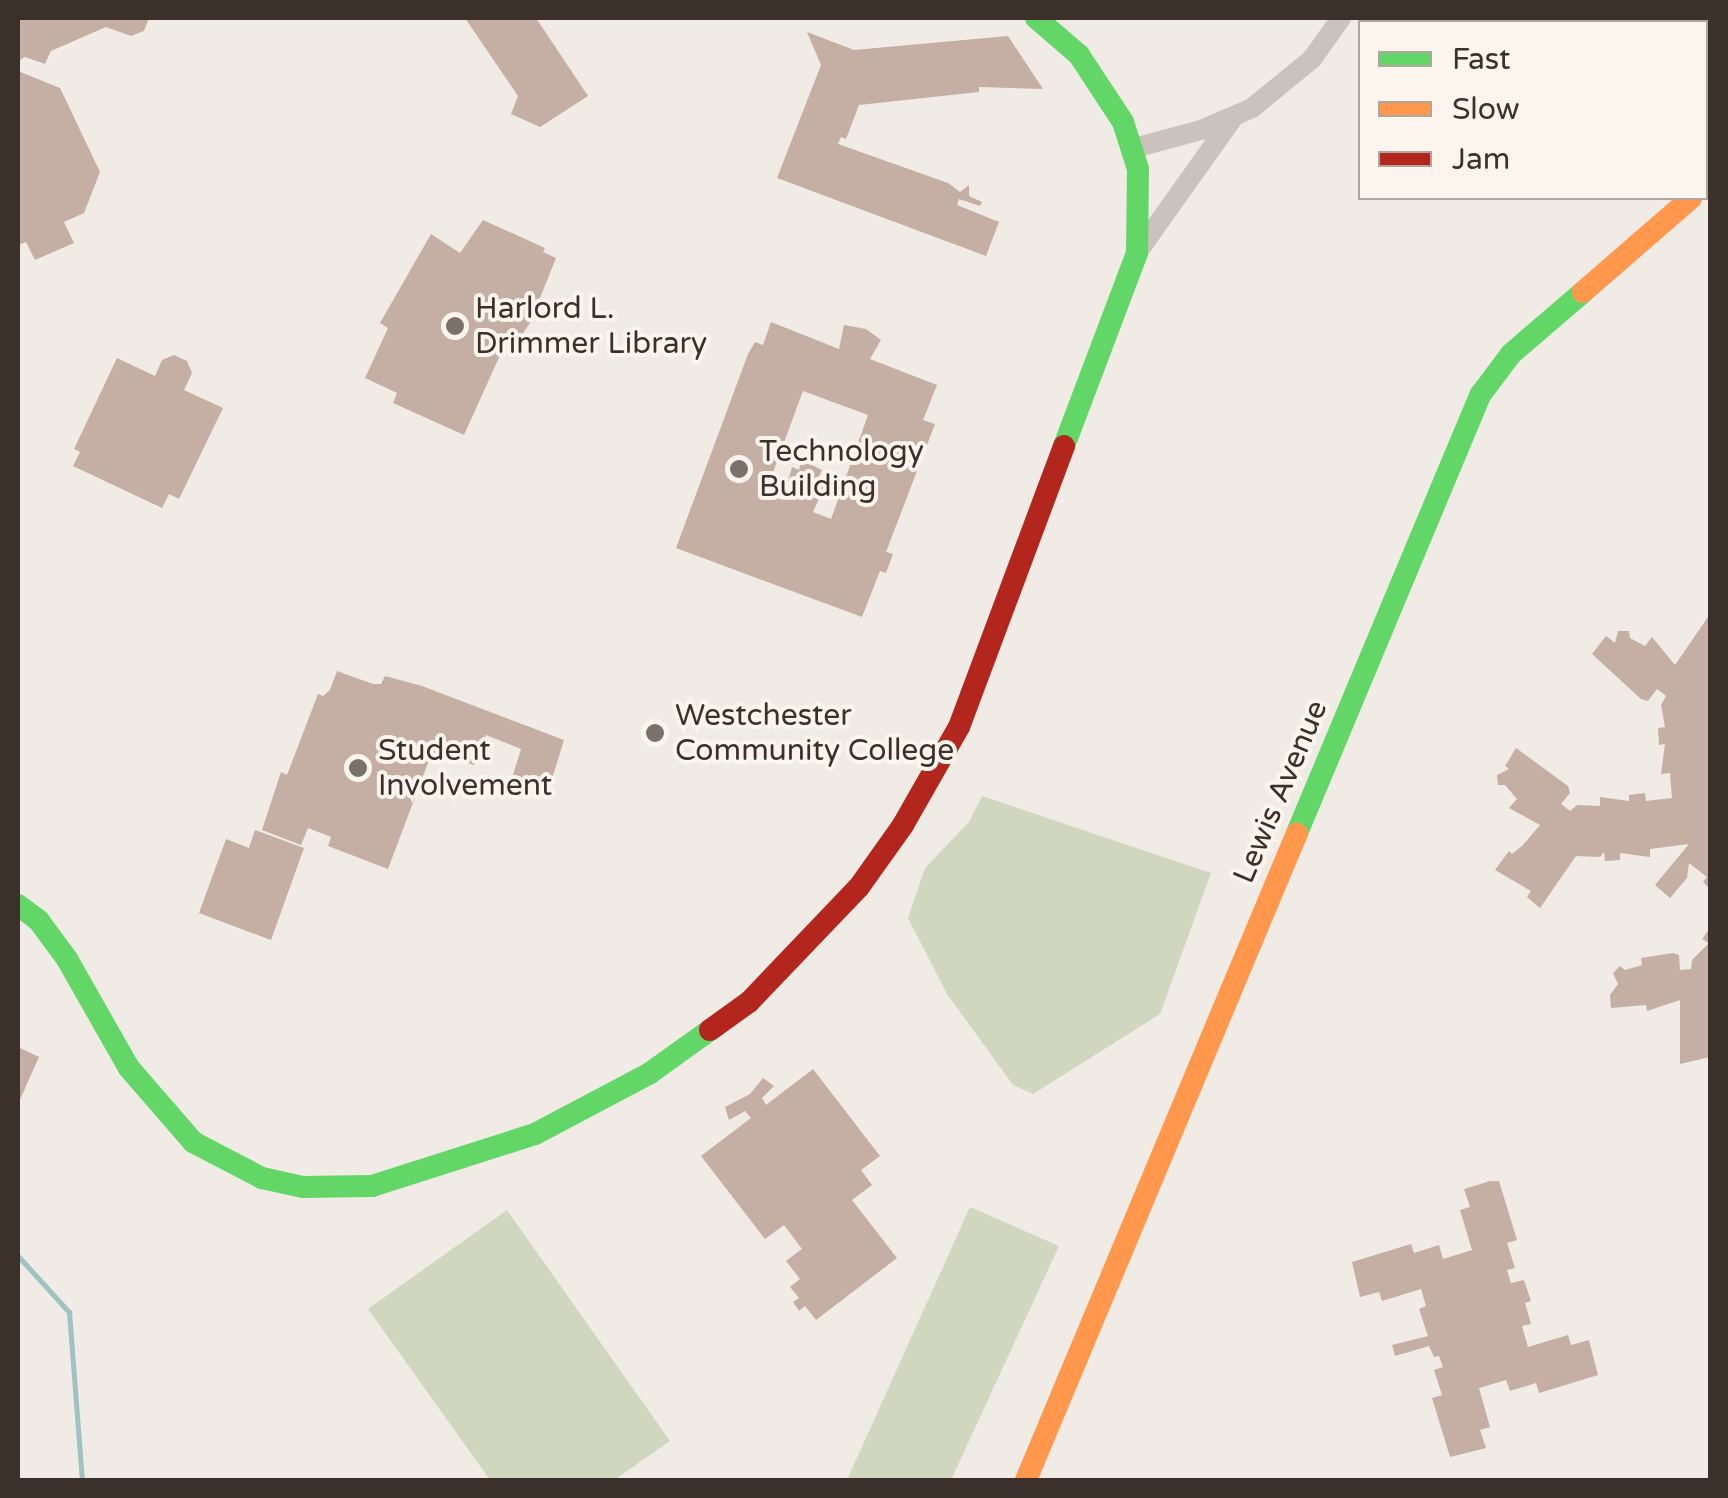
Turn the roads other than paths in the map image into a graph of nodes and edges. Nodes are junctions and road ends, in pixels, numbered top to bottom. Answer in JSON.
{"nodes":[{"id":1,"x":1036,"y":18,"type":"edge"},
{"id":2,"x":1340,"y":18,"type":"edge"},
{"id":3,"x":1233,"y":118,"type":"junction"},
{"id":4,"x":1134,"y":148,"type":"junction"},
{"id":5,"x":1689,"y":200,"type":"edge"},
{"id":6,"x":1137,"y":253,"type":"junction"},
{"id":7,"x":18,"y":905,"type":"edge"},
{"id":8,"x":1026,"y":1480,"type":"edge"}],
"edges":[{"from":1,"to":4,"type":"street"},
{"from":2,"to":3,"type":"street"},
{"from":3,"to":4,"type":"street"},
{"from":3,"to":6,"type":"street"},
{"from":4,"to":6,"type":"street"},
{"from":5,"to":8,"type":"street","name":"Lewis Avenue"},
{"from":6,"to":7,"type":"street"}]}
